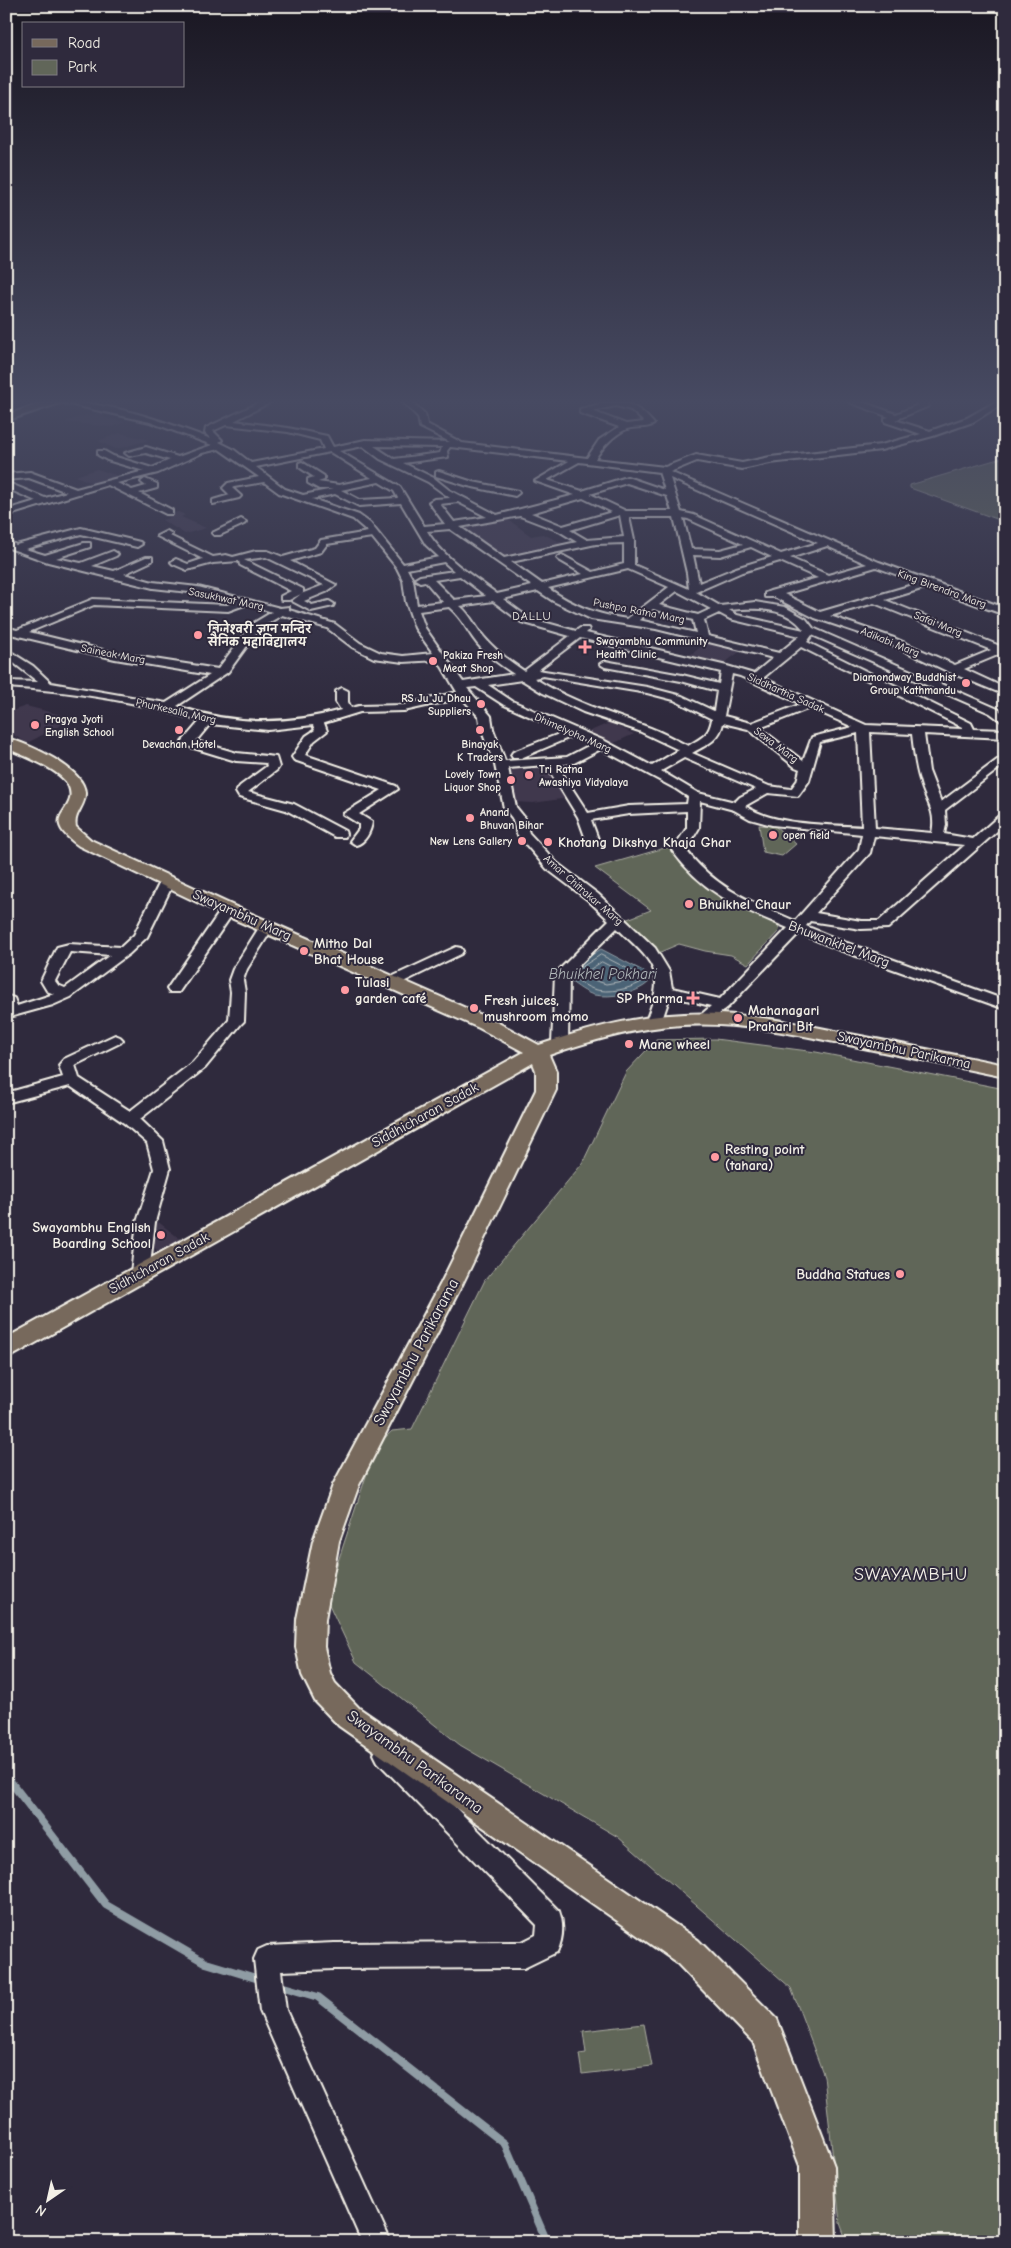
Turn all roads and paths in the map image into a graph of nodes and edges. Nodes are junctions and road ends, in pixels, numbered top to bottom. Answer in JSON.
{"nodes":[{"id":1,"x":44,"y":507,"type":"edge"},
{"id":2,"x":159,"y":507,"type":"edge"},
{"id":3,"x":332,"y":507,"type":"edge"},
{"id":4,"x":409,"y":507,"type":"edge"},
{"id":5,"x":437,"y":507,"type":"edge"},
{"id":6,"x":476,"y":507,"type":"edge"},
{"id":7,"x":544,"y":507,"type":"edge"},
{"id":8,"x":609,"y":507,"type":"edge"},
{"id":9,"x":677,"y":507,"type":"edge"},
{"id":10,"x":745,"y":507,"type":"edge"},
{"id":11,"x":10,"y":512,"type":"edge"},
{"id":12,"x":169,"y":512,"type":"dead end"},
{"id":13,"x":522,"y":513,"type":"junction"},
{"id":14,"x":622,"y":513,"type":"junction"},
{"id":15,"x":679,"y":514,"type":"junction"},
{"id":16,"x":496,"y":518,"type":"junction"},
{"id":17,"x":241,"y":522,"type":"dead end"},
{"id":18,"x":452,"y":526,"type":"junction"},
{"id":19,"x":422,"y":529,"type":"junction"},
{"id":20,"x":562,"y":529,"type":"junction"},
{"id":21,"x":217,"y":533,"type":"dead end"},
{"id":22,"x":167,"y":534,"type":"dead end"},
{"id":23,"x":373,"y":534,"type":"junction"},
{"id":24,"x":630,"y":540,"type":"junction"},
{"id":25,"x":826,"y":543,"type":"junction"},
{"id":26,"x":137,"y":544,"type":"dead end"},
{"id":27,"x":587,"y":544,"type":"junction"},
{"id":28,"x":752,"y":544,"type":"junction"},
{"id":29,"x":87,"y":545,"type":"dead end"},
{"id":30,"x":10,"y":546,"type":"edge"},
{"id":31,"x":688,"y":552,"type":"junction"},
{"id":32,"x":113,"y":554,"type":"dead end"},
{"id":33,"x":780,"y":557,"type":"junction"},
{"id":34,"x":562,"y":558,"type":"dead end"},
{"id":35,"x":48,"y":559,"type":"junction"},
{"id":36,"x":149,"y":559,"type":"dead end"},
{"id":37,"x":446,"y":559,"type":"junction"},
{"id":38,"x":212,"y":560,"type":"junction"},
{"id":39,"x":282,"y":561,"type":"junction"},
{"id":40,"x":504,"y":561,"type":"junction"},
{"id":41,"x":176,"y":562,"type":"dead end"},
{"id":42,"x":243,"y":563,"type":"dead end"},
{"id":43,"x":33,"y":564,"type":"dead end"},
{"id":44,"x":876,"y":564,"type":"junction"},
{"id":45,"x":82,"y":566,"type":"junction"},
{"id":46,"x":629,"y":566,"type":"junction"},
{"id":47,"x":401,"y":567,"type":"junction"},
{"id":48,"x":462,"y":573,"type":"junction"},
{"id":49,"x":590,"y":574,"type":"junction"},
{"id":50,"x":114,"y":575,"type":"junction"},
{"id":51,"x":171,"y":578,"type":"dead end"},
{"id":52,"x":827,"y":578,"type":"junction"},
{"id":53,"x":428,"y":579,"type":"junction"},
{"id":54,"x":408,"y":580,"type":"junction"},
{"id":55,"x":927,"y":584,"type":"junction"},
{"id":56,"x":153,"y":586,"type":"junction"},
{"id":57,"x":540,"y":587,"type":"junction"},
{"id":58,"x":676,"y":587,"type":"junction"},
{"id":59,"x":693,"y":591,"type":"junction"},
{"id":60,"x":774,"y":594,"type":"junction"},
{"id":61,"x":495,"y":598,"type":"junction"},
{"id":62,"x":876,"y":600,"type":"junction"},
{"id":63,"x":246,"y":601,"type":"junction"},
{"id":64,"x":297,"y":601,"type":"junction"},
{"id":65,"x":450,"y":603,"type":"junction"},
{"id":66,"x":329,"y":604,"type":"dead end"},
{"id":67,"x":736,"y":605,"type":"junction"},
{"id":68,"x":262,"y":606,"type":"junction"},
{"id":69,"x":653,"y":606,"type":"junction"},
{"id":70,"x":413,"y":609,"type":"junction"},
{"id":71,"x":719,"y":609,"type":"junction"},
{"id":72,"x":281,"y":611,"type":"junction"},
{"id":73,"x":1005,"y":612,"type":"edge"},
{"id":74,"x":819,"y":616,"type":"junction"},
{"id":75,"x":595,"y":617,"type":"junction"},
{"id":76,"x":699,"y":618,"type":"junction"},
{"id":77,"x":631,"y":621,"type":"junction"},
{"id":78,"x":656,"y":626,"type":"junction"},
{"id":79,"x":6,"y":630,"type":"edge"},
{"id":80,"x":18,"y":633,"type":"junction"},
{"id":81,"x":579,"y":635,"type":"junction"},
{"id":82,"x":806,"y":636,"type":"junction"},
{"id":83,"x":703,"y":637,"type":"junction"},
{"id":84,"x":628,"y":646,"type":"junction"},
{"id":85,"x":1003,"y":649,"type":"edge"},
{"id":86,"x":6,"y":652,"type":"edge"},
{"id":87,"x":441,"y":656,"type":"junction"},
{"id":88,"x":781,"y":657,"type":"junction"},
{"id":89,"x":605,"y":664,"type":"junction"},
{"id":90,"x":727,"y":669,"type":"junction"},
{"id":91,"x":953,"y":670,"type":"junction"},
{"id":92,"x":220,"y":672,"type":"junction"},
{"id":93,"x":524,"y":676,"type":"junction"},
{"id":94,"x":756,"y":678,"type":"junction"},
{"id":95,"x":584,"y":680,"type":"junction"},
{"id":96,"x":6,"y":684,"type":"edge"},
{"id":97,"x":479,"y":684,"type":"junction"},
{"id":98,"x":47,"y":686,"type":"junction"},
{"id":99,"x":723,"y":689,"type":"junction"},
{"id":100,"x":462,"y":690,"type":"junction"},
{"id":101,"x":342,"y":692,"type":"dead end"},
{"id":102,"x":1005,"y":692,"type":"edge"},
{"id":103,"x":810,"y":704,"type":"junction"},
{"id":104,"x":168,"y":706,"type":"junction"},
{"id":105,"x":348,"y":712,"type":"junction"},
{"id":106,"x":719,"y":718,"type":"junction"},
{"id":107,"x":207,"y":720,"type":"junction"},
{"id":108,"x":317,"y":721,"type":"junction"},
{"id":109,"x":1005,"y":721,"type":"edge"},
{"id":110,"x":752,"y":727,"type":"junction"},
{"id":111,"x":864,"y":728,"type":"junction"},
{"id":112,"x":918,"y":730,"type":"junction"},
{"id":113,"x":968,"y":732,"type":"junction"},
{"id":114,"x":571,"y":733,"type":"junction"},
{"id":115,"x":1005,"y":734,"type":"edge"},
{"id":116,"x":6,"y":742,"type":"edge"},
{"id":117,"x":601,"y":744,"type":"junction"},
{"id":118,"x":685,"y":752,"type":"junction"},
{"id":119,"x":517,"y":755,"type":"dead end"},
{"id":120,"x":1005,"y":758,"type":"edge"},
{"id":121,"x":286,"y":760,"type":"junction"},
{"id":122,"x":549,"y":761,"type":"junction"},
{"id":123,"x":501,"y":765,"type":"junction"},
{"id":124,"x":807,"y":766,"type":"junction"},
{"id":125,"x":652,"y":771,"type":"junction"},
{"id":126,"x":766,"y":789,"type":"junction"},
{"id":127,"x":694,"y":801,"type":"junction"},
{"id":128,"x":738,"y":807,"type":"junction"},
{"id":129,"x":939,"y":809,"type":"junction"},
{"id":130,"x":584,"y":817,"type":"junction"},
{"id":131,"x":1005,"y":817,"type":"edge"},
{"id":132,"x":869,"y":830,"type":"junction"},
{"id":133,"x":340,"y":834,"type":"dead end"},
{"id":134,"x":937,"y":836,"type":"junction"},
{"id":135,"x":592,"y":838,"type":"dead end"},
{"id":136,"x":356,"y":841,"type":"dead end"},
{"id":137,"x":974,"y":843,"type":"junction"},
{"id":138,"x":167,"y":882,"type":"junction"},
{"id":139,"x":228,"y":910,"type":"junction"},
{"id":140,"x":807,"y":916,"type":"junction"},
{"id":141,"x":617,"y":920,"type":"junction"},
{"id":142,"x":267,"y":926,"type":"junction"},
{"id":143,"x":796,"y":928,"type":"junction"},
{"id":144,"x":124,"y":951,"type":"junction"},
{"id":145,"x":456,"y":951,"type":"dead end"},
{"id":146,"x":86,"y":980,"type":"joint"},
{"id":147,"x":392,"y":982,"type":"junction"},
{"id":148,"x":174,"y":989,"type":"dead end"},
{"id":149,"x":666,"y":991,"type":"junction"},
{"id":150,"x":66,"y":994,"type":"junction"},
{"id":151,"x":723,"y":1004,"type":"junction"},
{"id":152,"x":1005,"y":1005,"type":"edge"},
{"id":153,"x":8,"y":1008,"type":"edge"},
{"id":154,"x":704,"y":1018,"type":"junction"},
{"id":155,"x":644,"y":1024,"type":"junction"},
{"id":156,"x":115,"y":1040,"type":"dead end"},
{"id":157,"x":549,"y":1048,"type":"junction"},
{"id":158,"x":1005,"y":1071,"type":"edge"},
{"id":159,"x":72,"y":1080,"type":"junction"},
{"id":160,"x":6,"y":1098,"type":"edge"},
{"id":161,"x":130,"y":1119,"type":"junction"},
{"id":162,"x":311,"y":1178,"type":"joint"},
{"id":163,"x":140,"y":1273,"type":"junction"},
{"id":164,"x":6,"y":1349,"type":"edge"},
{"id":165,"x":349,"y":1717,"type":"junction"},
{"id":166,"x":377,"y":2242,"type":"edge"},
{"id":167,"x":818,"y":2242,"type":"edge"}],
"edges":[{"from":1,"to":11,"type":"street"},
{"from":2,"to":12,"type":"street"},
{"from":3,"to":23,"type":"street","name":"Amar Chitrakar Marg"},
{"from":4,"to":19,"type":"street","name":"Siddhartha Sadak"},
{"from":5,"to":18,"type":"street","name":"Pushpa Ratna Marg"},
{"from":6,"to":16,"type":"street"},
{"from":7,"to":13,"type":"street"},
{"from":8,"to":14,"type":"street"},
{"from":9,"to":15,"type":"street"},
{"from":10,"to":25,"type":"street","name":"King Birendra Marg"},
{"from":13,"to":16,"type":"street"},
{"from":13,"to":20,"type":"street"},
{"from":14,"to":15,"type":"street"},
{"from":14,"to":20,"type":"street"},
{"from":14,"to":24,"type":"street"},
{"from":15,"to":28,"type":"street"},
{"from":15,"to":31,"type":"street"},
{"from":16,"to":18,"type":"street"},
{"from":17,"to":21,"type":"street"},
{"from":18,"to":19,"type":"street"},
{"from":18,"to":40,"type":"street","name":"Pushpa Ratna Marg"},
{"from":19,"to":37,"type":"street","name":"Siddhartha Sadak"},
{"from":20,"to":27,"type":"street"},
{"from":22,"to":38,"type":"street"},
{"from":23,"to":39,"type":"street"},
{"from":23,"to":47,"type":"street","name":"Amar Chitrakar Marg"},
{"from":24,"to":27,"type":"street"},
{"from":24,"to":46,"type":"street"},
{"from":25,"to":33,"type":"street"},
{"from":25,"to":44,"type":"street","name":"King Birendra Marg"},
{"from":26,"to":30,"type":"street"},
{"from":27,"to":40,"type":"street"},
{"from":28,"to":31,"type":"street"},
{"from":28,"to":33,"type":"street"},
{"from":29,"to":35,"type":"street"},
{"from":30,"to":35,"type":"street","name":"Sasukhwat Marg"},
{"from":31,"to":59,"type":"street"},
{"from":32,"to":45,"type":"street"},
{"from":33,"to":52,"type":"street"},
{"from":33,"to":59,"type":"street"},
{"from":34,"to":49,"type":"street"},
{"from":35,"to":43,"type":"street"},
{"from":35,"to":45,"type":"street","name":"Sasukhwat Marg"},
{"from":36,"to":50,"type":"street"},
{"from":37,"to":47,"type":"street"},
{"from":37,"to":48,"type":"street","name":"Siddhartha Sadak"},
{"from":38,"to":39,"type":"street"},
{"from":38,"to":41,"type":"street"},
{"from":39,"to":64,"type":"street"},
{"from":40,"to":57,"type":"street","name":"Pushpa Ratna Marg"},
{"from":42,"to":68,"type":"street"},
{"from":44,"to":52,"type":"street"},
{"from":44,"to":55,"type":"street","name":"King Birendra Marg"},
{"from":45,"to":50,"type":"street","name":"Sasukhwat Marg"},
{"from":46,"to":49,"type":"street"},
{"from":46,"to":58,"type":"street"},
{"from":47,"to":54,"type":"street","name":"Amar Chitrakar Marg"},
{"from":48,"to":53,"type":"street"},
{"from":48,"to":61,"type":"street","name":"Siddhartha Sadak"},
{"from":49,"to":57,"type":"street"},
{"from":50,"to":56,"type":"street","name":"Sasukhwat Marg"},
{"from":51,"to":56,"type":"street"},
{"from":52,"to":60,"type":"street"},
{"from":53,"to":54,"type":"street"},
{"from":53,"to":65,"type":"street"},
{"from":54,"to":70,"type":"street","name":"Amar Chitrakar Marg"},
{"from":55,"to":62,"type":"street","name":"Safai Marg"},
{"from":55,"to":73,"type":"street","name":"King Birendra Marg"},
{"from":56,"to":63,"type":"street","name":"Sasukhwat Marg"},
{"from":57,"to":61,"type":"street"},
{"from":57,"to":75,"type":"street","name":"Pushpa Ratna Marg"},
{"from":58,"to":59,"type":"street"},
{"from":58,"to":69,"type":"street"},
{"from":59,"to":71,"type":"street"},
{"from":60,"to":67,"type":"street"},
{"from":60,"to":74,"type":"street","name":"Adikabi Marg"},
{"from":61,"to":65,"type":"street"},
{"from":61,"to":81,"type":"street","name":"Siddhartha Sadak"},
{"from":62,"to":74,"type":"street","name":"Safai Marg"},
{"from":62,"to":85,"type":"street","name":"Safai Marg"},
{"from":63,"to":68,"type":"street","name":"Sasukhwat Marg"},
{"from":63,"to":80,"type":"street"},
{"from":64,"to":66,"type":"street"},
{"from":64,"to":72,"type":"street"},
{"from":65,"to":70,"type":"street"},
{"from":65,"to":93,"type":"street"},
{"from":67,"to":71,"type":"street"},
{"from":67,"to":82,"type":"street"},
{"from":68,"to":72,"type":"street","name":"Sasukhwat Marg"},
{"from":69,"to":76,"type":"street"},
{"from":69,"to":77,"type":"street"},
{"from":70,"to":87,"type":"street","name":"Amar Chitrakar Marg"},
{"from":71,"to":76,"type":"street"},
{"from":71,"to":82,"type":"street"},
{"from":72,"to":87,"type":"street","name":"Sasukhwat Marg"},
{"from":72,"to":92,"type":"street"},
{"from":74,"to":91,"type":"street","name":"Adikabi Marg"},
{"from":75,"to":77,"type":"street","name":"Pushpa Ratna Marg"},
{"from":75,"to":81,"type":"street"},
{"from":76,"to":83,"type":"street"},
{"from":77,"to":78,"type":"street","name":"Pushpa Ratna Marg"},
{"from":78,"to":83,"type":"street","name":"Pushpa Ratna Marg"},
{"from":78,"to":84,"type":"street"},
{"from":79,"to":80,"type":"street","name":"Saineak Marg"},
{"from":80,"to":92,"type":"street","name":"Saineak Marg"},
{"from":81,"to":84,"type":"street","name":"Siddhartha Sadak"},
{"from":81,"to":93,"type":"street"},
{"from":82,"to":88,"type":"street"},
{"from":82,"to":109,"type":"street"},
{"from":82,"to":113,"type":"street"},
{"from":83,"to":88,"type":"street","name":"Pushpa Ratna Marg"},
{"from":84,"to":89,"type":"street"},
{"from":84,"to":90,"type":"street","name":"Siddhartha Sadak"},
{"from":85,"to":91,"type":"street","name":"Safai Marg"},
{"from":86,"to":98,"type":"street"},
{"from":87,"to":100,"type":"street","name":"Amar Chitrakar Marg"},
{"from":88,"to":94,"type":"street"},
{"from":89,"to":95,"type":"street"},
{"from":89,"to":99,"type":"street"},
{"from":90,"to":94,"type":"street","name":"Siddhartha Sadak"},
{"from":90,"to":99,"type":"street"},
{"from":91,"to":102,"type":"street","name":"Adikabi Marg"},
{"from":92,"to":104,"type":"street"},
{"from":93,"to":95,"type":"street","name":"Sewa Marg"},
{"from":93,"to":97,"type":"street","name":"Sewa Marg"},
{"from":93,"to":118,"type":"street"},
{"from":94,"to":103,"type":"street","name":"Siddhartha Sadak"},
{"from":95,"to":106,"type":"street","name":"Sewa Marg"},
{"from":96,"to":98,"type":"street","name":"Phurkesalla Marg"},
{"from":97,"to":100,"type":"street","name":"Sewa Marg"},
{"from":97,"to":114,"type":"street","name":"Dhimelyoha Marg"},
{"from":98,"to":104,"type":"street","name":"Phurkesalla Marg"},
{"from":99,"to":106,"type":"street"},
{"from":100,"to":105,"type":"street","name":"Phurkesalla Marg"},
{"from":100,"to":123,"type":"street","name":"Amar Chitrakar Marg"},
{"from":101,"to":105,"type":"street"},
{"from":103,"to":110,"type":"street"},
{"from":103,"to":111,"type":"street","name":"Siddhartha Sadak"},
{"from":104,"to":107,"type":"street","name":"Phurkesalla Marg"},
{"from":105,"to":108,"type":"street","name":"Phurkesalla Marg"},
{"from":106,"to":110,"type":"street","name":"Sewa Marg"},
{"from":106,"to":118,"type":"street"},
{"from":107,"to":108,"type":"street","name":"Phurkesalla Marg"},
{"from":107,"to":121,"type":"street"},
{"from":108,"to":121,"type":"street"},
{"from":110,"to":124,"type":"street","name":"Sewa Marg"},
{"from":111,"to":112,"type":"street"},
{"from":111,"to":124,"type":"street"},
{"from":111,"to":132,"type":"street"},
{"from":112,"to":113,"type":"street"},
{"from":112,"to":129,"type":"street"},
{"from":113,"to":115,"type":"street"},
{"from":114,"to":117,"type":"street","name":"Dhimelyoha Marg"},
{"from":114,"to":119,"type":"street"},
{"from":116,"to":138,"type":"main road","name":"Swayambhu Marg"},
{"from":117,"to":122,"type":"street"},
{"from":117,"to":125,"type":"street","name":"Dhimelyoha Marg"},
{"from":118,"to":125,"type":"street"},
{"from":118,"to":126,"type":"street"},
{"from":120,"to":129,"type":"street"},
{"from":121,"to":133,"type":"street"},
{"from":121,"to":136,"type":"street"},
{"from":122,"to":123,"type":"street"},
{"from":122,"to":130,"type":"street"},
{"from":123,"to":141,"type":"street","name":"Amar Chitrakar Marg"},
{"from":124,"to":126,"type":"street","name":"Sewa Marg"},
{"from":125,"to":127,"type":"street","name":"Dhimelyoha Marg"},
{"from":126,"to":128,"type":"street"},
{"from":127,"to":128,"type":"street"},
{"from":127,"to":130,"type":"street"},
{"from":127,"to":143,"type":"street","name":"Bhuwankhel Marg"},
{"from":128,"to":132,"type":"street"},
{"from":129,"to":134,"type":"street"},
{"from":130,"to":135,"type":"street"},
{"from":131,"to":137,"type":"street"},
{"from":132,"to":134,"type":"street"},
{"from":132,"to":140,"type":"street"},
{"from":134,"to":137,"type":"street"},
{"from":137,"to":140,"type":"street"},
{"from":138,"to":139,"type":"main road","name":"Swayambhu Marg"},
{"from":138,"to":144,"type":"street"},
{"from":139,"to":142,"type":"main road","name":"Swayambhu Marg"},
{"from":139,"to":148,"type":"street"},
{"from":140,"to":143,"type":"street"},
{"from":141,"to":149,"type":"street","name":"Amar Chitrakar Marg"},
{"from":141,"to":157,"type":"street"},
{"from":142,"to":147,"type":"main road","name":"Swayambhu Marg"},
{"from":142,"to":161,"type":"street"},
{"from":143,"to":151,"type":"street"},
{"from":143,"to":152,"type":"street","name":"Bhuwankhel Marg"},
{"from":144,"to":146,"type":"street"},
{"from":144,"to":150,"type":"street"},
{"from":145,"to":147,"type":"street"},
{"from":146,"to":150,"type":"street"},
{"from":147,"to":157,"type":"main road","name":"Swayambhu Marg"},
{"from":149,"to":151,"type":"street"},
{"from":149,"to":155,"type":"street"},
{"from":150,"to":153,"type":"street"},
{"from":151,"to":154,"type":"street"},
{"from":154,"to":155,"type":"main road","name":"Swayambhu Parikarma"},
{"from":154,"to":158,"type":"main road","name":"Swayambhu Parikarma"},
{"from":155,"to":157,"type":"main road","name":"Swayambhu Parikarma"},
{"from":156,"to":159,"type":"street"},
{"from":157,"to":162,"type":"main road","name":"Siddhicharan Sadak"},
{"from":157,"to":165,"type":"main road","name":"Swayambhu Parikarama"},
{"from":159,"to":160,"type":"street"},
{"from":159,"to":161,"type":"street"},
{"from":161,"to":163,"type":"street"},
{"from":162,"to":163,"type":"main road","name":"Sidhicharan Sadak"},
{"from":163,"to":164,"type":"main road","name":"Sidhicharan Sadak"},
{"from":165,"to":166,"type":"street"},
{"from":165,"to":167,"type":"main road","name":"Swayambhu Parikarama"}]}
